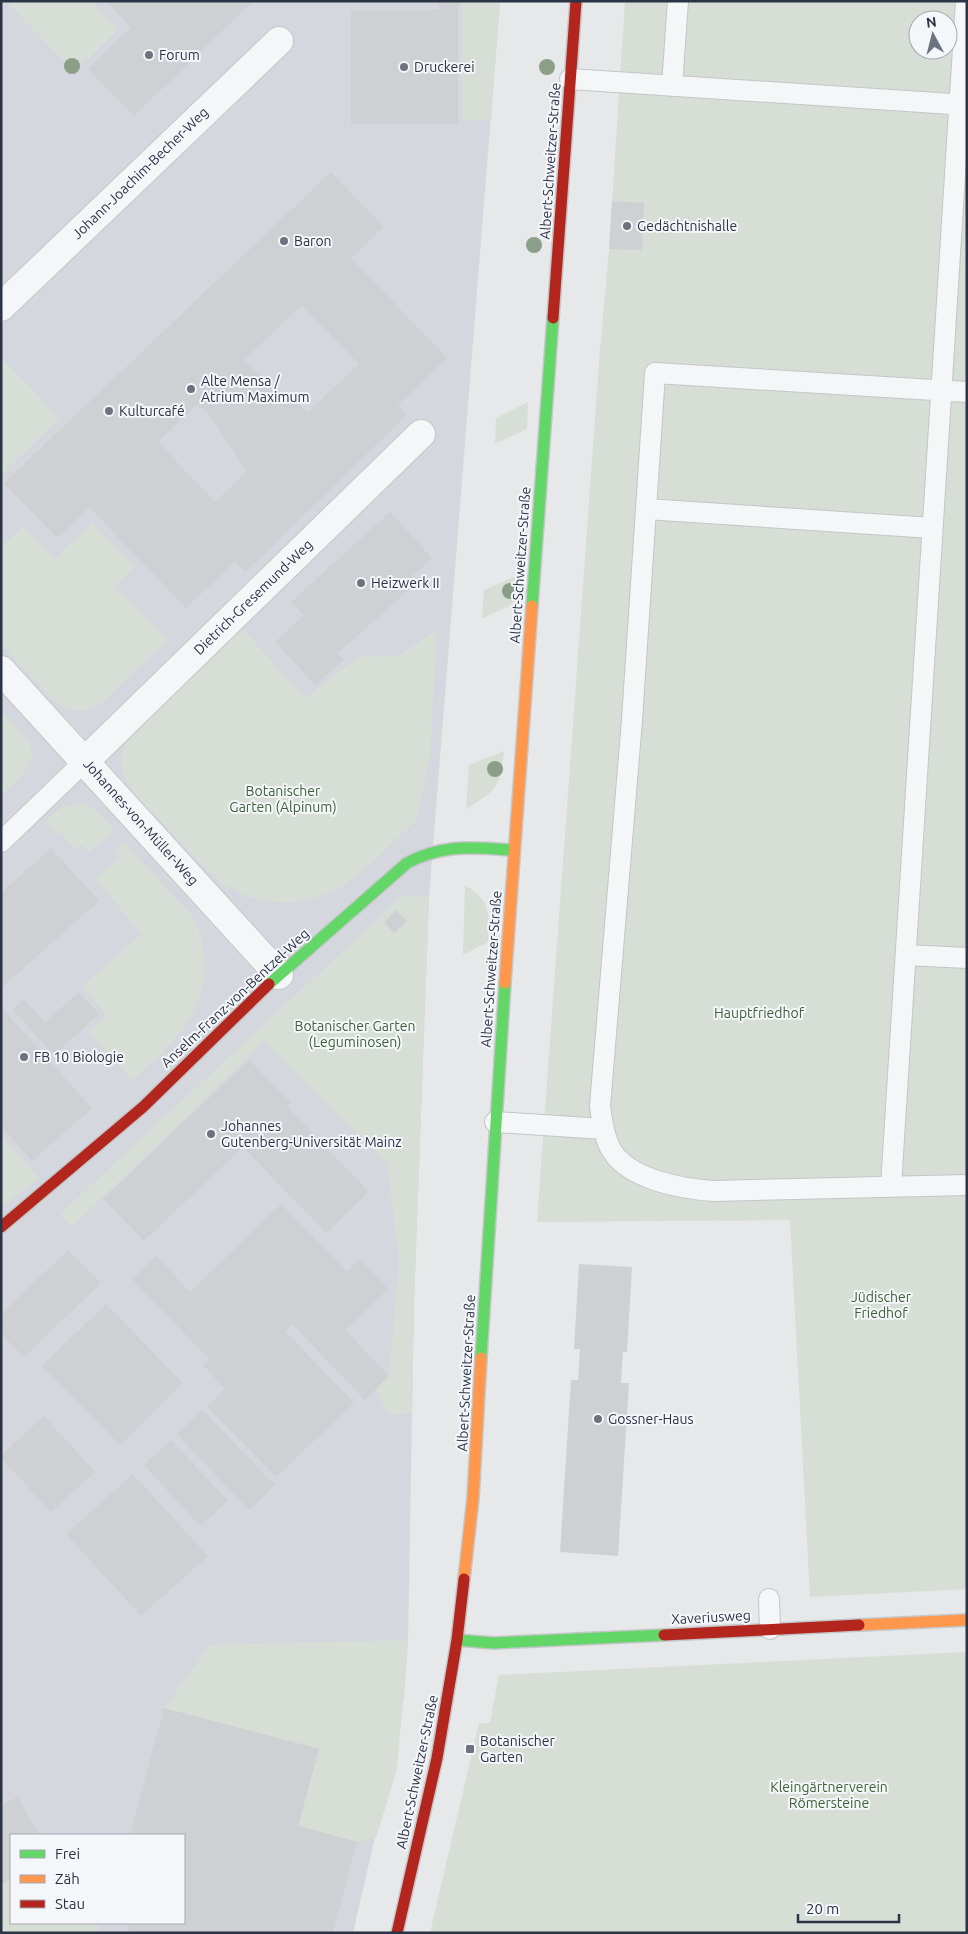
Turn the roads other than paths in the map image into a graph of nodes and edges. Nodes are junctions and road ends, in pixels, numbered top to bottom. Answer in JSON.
{"nodes":[{"id":1,"x":576,"y":1,"type":"edge"},
{"id":2,"x":678,"y":1,"type":"edge"},
{"id":3,"x":966,"y":1,"type":"edge"},
{"id":4,"x":279,"y":40,"type":"dead end"},
{"id":5,"x":570,"y":79,"type":"junction"},
{"id":6,"x":672,"y":86,"type":"junction"},
{"id":7,"x":963,"y":105,"type":"edge"},
{"id":8,"x":1,"y":307,"type":"edge"},
{"id":9,"x":941,"y":391,"type":"junction"},
{"id":10,"x":967,"y":392,"type":"edge"},
{"id":11,"x":421,"y":434,"type":"dead end"},
{"id":12,"x":646,"y":509,"type":"junction"},
{"id":13,"x":932,"y":528,"type":"junction"},
{"id":14,"x":1,"y":670,"type":"edge"},
{"id":15,"x":85,"y":761,"type":"junction"},
{"id":16,"x":1,"y":842,"type":"edge"},
{"id":17,"x":514,"y":850,"type":"junction"},
{"id":18,"x":906,"y":954,"type":"junction"},
{"id":19,"x":967,"y":958,"type":"edge"},
{"id":20,"x":279,"y":975,"type":"junction"},
{"id":21,"x":495,"y":1122,"type":"junction"},
{"id":22,"x":604,"y":1129,"type":"junction"},
{"id":23,"x":967,"y":1185,"type":"edge"},
{"id":24,"x":891,"y":1186,"type":"junction"},
{"id":25,"x":1,"y":1227,"type":"edge"},
{"id":26,"x":769,"y":1599,"type":"dead end"},
{"id":27,"x":967,"y":1620,"type":"edge"},
{"id":28,"x":770,"y":1629,"type":"junction"},
{"id":29,"x":457,"y":1640,"type":"junction"},
{"id":30,"x":397,"y":1933,"type":"edge"}],
"edges":[{"from":1,"to":5,"type":"street","name":"Albert-Schweitzer-Straße"},
{"from":2,"to":6,"type":"lane"},
{"from":3,"to":7,"type":"lane"},
{"from":4,"to":8,"type":"street","name":"Johann-Joachim-Becher-Weg"},
{"from":5,"to":6,"type":"lane"},
{"from":5,"to":17,"type":"street","name":"Albert-Schweitzer-Straße"},
{"from":6,"to":7,"type":"lane"},
{"from":7,"to":9,"type":"lane"},
{"from":9,"to":10,"type":"lane"},
{"from":9,"to":12,"type":"lane"},
{"from":9,"to":13,"type":"lane"},
{"from":11,"to":15,"type":"street","name":"Dietrich-Gresemund-Weg"},
{"from":12,"to":13,"type":"lane"},
{"from":12,"to":22,"type":"lane"},
{"from":13,"to":18,"type":"lane"},
{"from":14,"to":15,"type":"street","name":"Johannes-von-Müller-Weg"},
{"from":15,"to":16,"type":"lane"},
{"from":15,"to":20,"type":"street","name":"Johannes-von-Müller-Weg"},
{"from":17,"to":20,"type":"street","name":"Anselm-Franz-von-Bentzel-Weg"},
{"from":17,"to":21,"type":"street","name":"Albert-Schweitzer-Straße"},
{"from":18,"to":19,"type":"lane"},
{"from":18,"to":24,"type":"lane"},
{"from":20,"to":25,"type":"street","name":"Anselm-Franz-von-Bentzel-Weg"},
{"from":21,"to":22,"type":"lane"},
{"from":21,"to":29,"type":"street","name":"Albert-Schweitzer-Straße"},
{"from":22,"to":24,"type":"lane"},
{"from":23,"to":24,"type":"lane"},
{"from":26,"to":28,"type":"lane"},
{"from":27,"to":28,"type":"street","name":"Xaveriusweg"},
{"from":28,"to":29,"type":"street","name":"Xaveriusweg"},
{"from":29,"to":30,"type":"street","name":"Albert-Schweitzer-Straße"}]}
